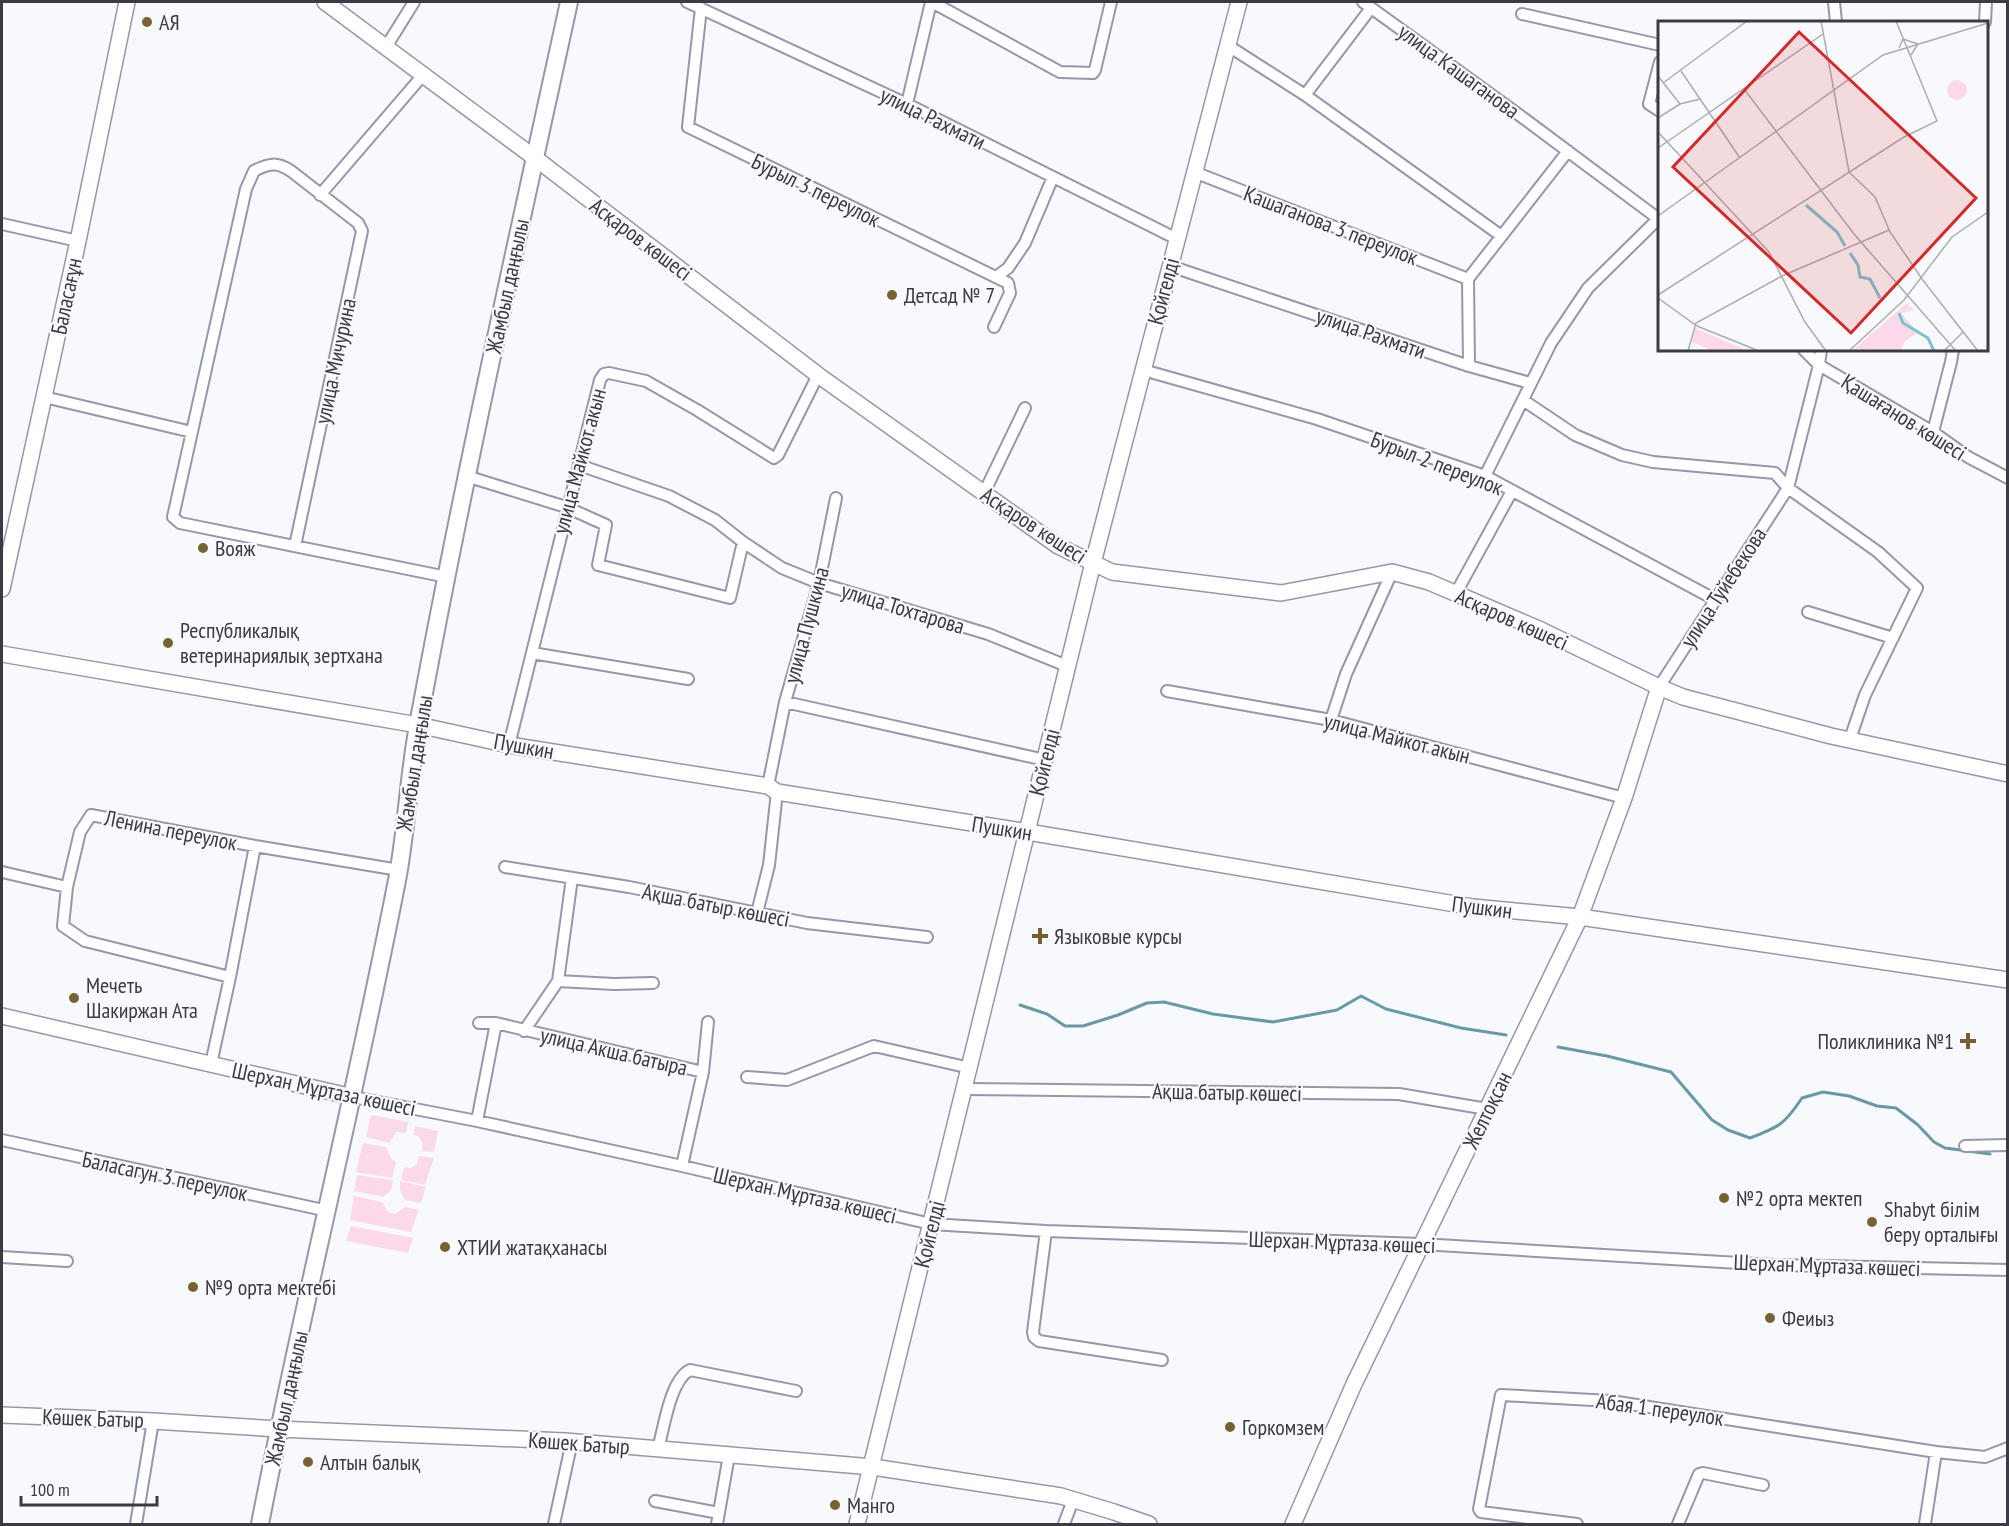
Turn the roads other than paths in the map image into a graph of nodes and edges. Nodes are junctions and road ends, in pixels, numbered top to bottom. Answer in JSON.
{"nodes":[{"id":1,"x":128,"y":2,"type":"edge"},
{"id":2,"x":325,"y":2,"type":"edge"},
{"id":3,"x":414,"y":2,"type":"edge"},
{"id":4,"x":569,"y":2,"type":"edge"},
{"id":5,"x":687,"y":2,"type":"edge"},
{"id":6,"x":931,"y":2,"type":"edge"},
{"id":7,"x":1111,"y":2,"type":"edge"},
{"id":8,"x":1239,"y":2,"type":"edge"},
{"id":9,"x":1834,"y":2,"type":"edge"},
{"id":10,"x":1986,"y":2,"type":"edge"},
{"id":11,"x":1367,"y":4,"type":"edge"},
{"id":12,"x":701,"y":8,"type":"junction"},
{"id":13,"x":1522,"y":14,"type":"dead end"},
{"id":14,"x":1836,"y":21,"type":"edge"},
{"id":15,"x":1985,"y":21,"type":"edge"},
{"id":16,"x":1227,"y":45,"type":"junction"},
{"id":17,"x":1658,"y":45,"type":"edge"},
{"id":18,"x":386,"y":47,"type":"junction"},
{"id":19,"x":1658,"y":66,"type":"edge"},
{"id":20,"x":423,"y":75,"type":"junction"},
{"id":21,"x":1305,"y":95,"type":"junction"},
{"id":22,"x":907,"y":104,"type":"junction"},
{"id":23,"x":1658,"y":110,"type":"edge"},
{"id":24,"x":1568,"y":151,"type":"junction"},
{"id":25,"x":535,"y":158,"type":"junction"},
{"id":26,"x":1194,"y":172,"type":"junction"},
{"id":27,"x":1053,"y":177,"type":"junction"},
{"id":28,"x":320,"y":195,"type":"junction"},
{"id":29,"x":1658,"y":219,"type":"edge"},
{"id":30,"x":1658,"y":221,"type":"edge"},
{"id":31,"x":2,"y":224,"type":"edge"},
{"id":32,"x":1500,"y":235,"type":"junction"},
{"id":33,"x":1177,"y":239,"type":"junction"},
{"id":34,"x":78,"y":241,"type":"junction"},
{"id":35,"x":1170,"y":266,"type":"junction"},
{"id":36,"x":996,"y":277,"type":"junction"},
{"id":37,"x":1468,"y":279,"type":"junction"},
{"id":38,"x":994,"y":327,"type":"dead end"},
{"id":39,"x":1805,"y":351,"type":"edge"},
{"id":40,"x":1821,"y":351,"type":"edge"},
{"id":41,"x":1953,"y":351,"type":"edge"},
{"id":42,"x":1819,"y":365,"type":"junction"},
{"id":43,"x":1469,"y":366,"type":"junction"},
{"id":44,"x":1143,"y":370,"type":"junction"},
{"id":45,"x":818,"y":375,"type":"junction"},
{"id":46,"x":1530,"y":383,"type":"junction"},
{"id":47,"x":44,"y":397,"type":"junction"},
{"id":48,"x":1523,"y":400,"type":"junction"},
{"id":49,"x":1025,"y":408,"type":"dead end"},
{"id":50,"x":192,"y":432,"type":"junction"},
{"id":51,"x":1933,"y":432,"type":"junction"},
{"id":52,"x":579,"y":465,"type":"junction"},
{"id":53,"x":466,"y":476,"type":"junction"},
{"id":54,"x":1485,"y":476,"type":"junction"},
{"id":55,"x":2007,"y":478,"type":"edge"},
{"id":56,"x":1788,"y":488,"type":"junction"},
{"id":57,"x":1512,"y":491,"type":"junction"},
{"id":58,"x":984,"y":493,"type":"junction"},
{"id":59,"x":836,"y":498,"type":"dead end"},
{"id":60,"x":567,"y":507,"type":"junction"},
{"id":61,"x":743,"y":542,"type":"junction"},
{"id":62,"x":295,"y":546,"type":"junction"},
{"id":63,"x":1093,"y":563,"type":"junction"},
{"id":64,"x":1392,"y":572,"type":"junction"},
{"id":65,"x":447,"y":577,"type":"junction"},
{"id":66,"x":819,"y":583,"type":"junction"},
{"id":67,"x":2,"y":589,"type":"edge"},
{"id":68,"x":1456,"y":593,"type":"junction"},
{"id":69,"x":1714,"y":599,"type":"junction"},
{"id":70,"x":1808,"y":612,"type":"dead end"},
{"id":71,"x":1893,"y":638,"type":"junction"},
{"id":72,"x":532,"y":653,"type":"junction"},
{"id":73,"x":2,"y":654,"type":"edge"},
{"id":74,"x":1067,"y":666,"type":"junction"},
{"id":75,"x":688,"y":679,"type":"dead end"},
{"id":76,"x":1659,"y":687,"type":"junction"},
{"id":77,"x":1167,"y":691,"type":"dead end"},
{"id":78,"x":785,"y":702,"type":"junction"},
{"id":79,"x":1331,"y":720,"type":"junction"},
{"id":80,"x":418,"y":725,"type":"junction"},
{"id":81,"x":1850,"y":739,"type":"junction"},
{"id":82,"x":509,"y":745,"type":"junction"},
{"id":83,"x":1045,"y":760,"type":"junction"},
{"id":84,"x":2007,"y":774,"type":"edge"},
{"id":85,"x":772,"y":789,"type":"junction"},
{"id":86,"x":1624,"y":798,"type":"junction"},
{"id":87,"x":1028,"y":831,"type":"junction"},
{"id":88,"x":255,"y":846,"type":"junction"},
{"id":89,"x":505,"y":867,"type":"dead end"},
{"id":90,"x":399,"y":870,"type":"junction"},
{"id":91,"x":2,"y":872,"type":"edge"},
{"id":92,"x":572,"y":878,"type":"junction"},
{"id":93,"x":67,"y":887,"type":"junction"},
{"id":94,"x":757,"y":913,"type":"junction"},
{"id":95,"x":1580,"y":917,"type":"junction"},
{"id":96,"x":927,"y":937,"type":"dead end"},
{"id":97,"x":230,"y":977,"type":"junction"},
{"id":98,"x":2007,"y":980,"type":"edge"},
{"id":99,"x":558,"y":981,"type":"junction"},
{"id":100,"x":653,"y":983,"type":"dead end"},
{"id":101,"x":2,"y":1016,"type":"edge"},
{"id":102,"x":708,"y":1022,"type":"dead end"},
{"id":103,"x":479,"y":1023,"type":"dead end"},
{"id":104,"x":496,"y":1023,"type":"junction"},
{"id":105,"x":524,"y":1031,"type":"junction"},
{"id":106,"x":211,"y":1064,"type":"junction"},
{"id":107,"x":970,"y":1068,"type":"junction"},
{"id":108,"x":703,"y":1072,"type":"junction"},
{"id":109,"x":747,"y":1077,"type":"dead end"},
{"id":110,"x":965,"y":1089,"type":"junction"},
{"id":111,"x":353,"y":1097,"type":"junction"},
{"id":112,"x":1487,"y":1109,"type":"junction"},
{"id":113,"x":477,"y":1121,"type":"junction"},
{"id":114,"x":2,"y":1140,"type":"edge"},
{"id":115,"x":2007,"y":1145,"type":"edge"},
{"id":116,"x":1965,"y":1146,"type":"dead end"},
{"id":117,"x":682,"y":1166,"type":"junction"},
{"id":118,"x":328,"y":1211,"type":"junction"},
{"id":119,"x":931,"y":1224,"type":"junction"},
{"id":120,"x":1046,"y":1231,"type":"junction"},
{"id":121,"x":1421,"y":1244,"type":"junction"},
{"id":122,"x":2,"y":1257,"type":"edge"},
{"id":123,"x":68,"y":1261,"type":"dead end"},
{"id":124,"x":2007,"y":1270,"type":"edge"},
{"id":125,"x":1162,"y":1360,"type":"dead end"},
{"id":126,"x":796,"y":1391,"type":"dead end"},
{"id":127,"x":2,"y":1415,"type":"edge"},
{"id":128,"x":153,"y":1421,"type":"junction"},
{"id":129,"x":278,"y":1430,"type":"junction"},
{"id":130,"x":572,"y":1442,"type":"junction"},
{"id":131,"x":2007,"y":1448,"type":"edge"},
{"id":132,"x":658,"y":1449,"type":"junction"},
{"id":133,"x":1936,"y":1452,"type":"junction"},
{"id":134,"x":729,"y":1455,"type":"junction"},
{"id":135,"x":873,"y":1467,"type":"junction"},
{"id":136,"x":1762,"y":1485,"type":"dead end"},
{"id":137,"x":1073,"y":1500,"type":"junction"},
{"id":138,"x":655,"y":1501,"type":"dead end"},
{"id":139,"x":718,"y":1519,"type":"edge"},
{"id":140,"x":136,"y":1524,"type":"edge"},
{"id":141,"x":260,"y":1524,"type":"edge"},
{"id":142,"x":554,"y":1524,"type":"edge"},
{"id":143,"x":857,"y":1524,"type":"edge"},
{"id":144,"x":1064,"y":1524,"type":"edge"},
{"id":145,"x":1149,"y":1524,"type":"edge"},
{"id":146,"x":1293,"y":1524,"type":"edge"},
{"id":147,"x":1577,"y":1524,"type":"edge"},
{"id":148,"x":1678,"y":1524,"type":"edge"},
{"id":149,"x":1925,"y":1524,"type":"edge"}],
"edges":[{"from":1,"to":34,"type":"street","name":"Баласағұн"},
{"from":2,"to":18,"type":"street","name":"Асқаров көшесі"},
{"from":3,"to":18,"type":"street"},
{"from":4,"to":25,"type":"main road","name":"Жамбыл даңғылы"},
{"from":5,"to":12,"type":"street","name":"улица Рахмати"},
{"from":6,"to":7,"type":"street"},
{"from":6,"to":22,"type":"street"},
{"from":8,"to":16,"type":"street","name":"Қойгелді"},
{"from":9,"to":14,"type":"street"},
{"from":10,"to":15,"type":"street"},
{"from":11,"to":21,"type":"street"},
{"from":11,"to":24,"type":"street","name":"улица Кашаганова"},
{"from":12,"to":22,"type":"street","name":"улица Рахмати"},
{"from":12,"to":36,"type":"street","name":"Бурыл 3 переулок"},
{"from":13,"to":17,"type":"street"},
{"from":16,"to":21,"type":"street"},
{"from":16,"to":26,"type":"street","name":"Қойгелді"},
{"from":18,"to":20,"type":"street","name":"Асқаров көшесі"},
{"from":19,"to":23,"type":"street"},
{"from":20,"to":25,"type":"street","name":"Асқаров көшесі"},
{"from":20,"to":28,"type":"street"},
{"from":21,"to":32,"type":"street"},
{"from":22,"to":27,"type":"street","name":"улица Рахмати"},
{"from":24,"to":29,"type":"street"},
{"from":24,"to":32,"type":"street"},
{"from":25,"to":45,"type":"street","name":"Асқаров көшесі"},
{"from":25,"to":53,"type":"main road","name":"Жамбыл даңғылы"},
{"from":26,"to":33,"type":"street","name":"Қойгелді"},
{"from":26,"to":37,"type":"street","name":"Кашаганова 3 переулок"},
{"from":27,"to":33,"type":"street","name":"улица Рахмати"},
{"from":27,"to":36,"type":"street"},
{"from":28,"to":50,"type":"street","name":"улица Мичурина"},
{"from":28,"to":62,"type":"street","name":"улица Мичурина"},
{"from":30,"to":46,"type":"street"},
{"from":31,"to":34,"type":"street"},
{"from":32,"to":37,"type":"street"},
{"from":33,"to":35,"type":"street","name":"Қойгелді"},
{"from":34,"to":47,"type":"street","name":"Баласағұн"},
{"from":35,"to":43,"type":"street","name":"улица Рахмати"},
{"from":35,"to":44,"type":"street","name":"Қойгелді"},
{"from":36,"to":38,"type":"street"},
{"from":37,"to":43,"type":"street"},
{"from":39,"to":42,"type":"street","name":"Қашағанов көшесі"},
{"from":40,"to":42,"type":"street","name":"улица Туйебекова"},
{"from":41,"to":51,"type":"street"},
{"from":42,"to":51,"type":"street","name":"Қашағанов көшесі"},
{"from":42,"to":56,"type":"street","name":"улица Туйебекова"},
{"from":43,"to":46,"type":"street"},
{"from":44,"to":54,"type":"street","name":"Бурыл 2 переулок"},
{"from":44,"to":63,"type":"street","name":"Қойгелді"},
{"from":45,"to":52,"type":"street","name":"улица Майкот акын"},
{"from":45,"to":58,"type":"street","name":"Асқаров көшесі"},
{"from":46,"to":48,"type":"street"},
{"from":47,"to":50,"type":"street"},
{"from":47,"to":67,"type":"street","name":"Баласағұн"},
{"from":48,"to":54,"type":"street"},
{"from":48,"to":56,"type":"street"},
{"from":49,"to":58,"type":"street"},
{"from":50,"to":62,"type":"street","name":"улица Мичурина"},
{"from":51,"to":55,"type":"street","name":"Қашағанов көшесі"},
{"from":52,"to":60,"type":"street","name":"улица Майкот акын"},
{"from":52,"to":61,"type":"street","name":"улица Тохтарова"},
{"from":53,"to":60,"type":"street"},
{"from":53,"to":65,"type":"main road","name":"Жамбыл даңғылы"},
{"from":54,"to":57,"type":"street","name":"Бурыл 2 переулок"},
{"from":56,"to":69,"type":"street","name":"улица Туйебекова"},
{"from":56,"to":71,"type":"street"},
{"from":57,"to":68,"type":"street"},
{"from":57,"to":69,"type":"street","name":"Бурыл 2 переулок"},
{"from":58,"to":63,"type":"street","name":"Асқаров көшесі"},
{"from":59,"to":66,"type":"street","name":"улица Пушкина"},
{"from":60,"to":61,"type":"street"},
{"from":60,"to":72,"type":"street","name":"улица Майкот акын"},
{"from":61,"to":66,"type":"street","name":"улица Тохтарова"},
{"from":62,"to":65,"type":"street","name":"улица Мичурина"},
{"from":63,"to":64,"type":"street","name":"Асқаров көшесі"},
{"from":63,"to":74,"type":"street","name":"Қойгелді"},
{"from":64,"to":68,"type":"street","name":"Асқаров көшесі"},
{"from":64,"to":79,"type":"street"},
{"from":65,"to":80,"type":"main road","name":"Жамбыл даңғылы"},
{"from":66,"to":74,"type":"street","name":"улица Тохтарова"},
{"from":66,"to":78,"type":"street","name":"улица Пушкина"},
{"from":68,"to":76,"type":"street","name":"Асқаров көшесі"},
{"from":69,"to":76,"type":"street","name":"улица Туйебекова"},
{"from":70,"to":71,"type":"street"},
{"from":71,"to":81,"type":"street"},
{"from":72,"to":75,"type":"street"},
{"from":72,"to":82,"type":"street","name":"улица Майкот акын"},
{"from":73,"to":80,"type":"street","name":"Пушкин"},
{"from":74,"to":83,"type":"street","name":"Қойгелді"},
{"from":76,"to":81,"type":"street","name":"Асқаров көшесі"},
{"from":76,"to":86,"type":"street","name":"Желтоқсан"},
{"from":77,"to":79,"type":"street","name":"улица Майкот акын"},
{"from":78,"to":83,"type":"street"},
{"from":78,"to":85,"type":"street","name":"улица Пушкина"},
{"from":79,"to":86,"type":"street","name":"улица Майкот акын"},
{"from":80,"to":82,"type":"street","name":"Пушкин"},
{"from":80,"to":90,"type":"main road","name":"Жамбыл даңғылы"},
{"from":81,"to":84,"type":"street","name":"Асқаров көшесі"},
{"from":82,"to":85,"type":"street","name":"Пушкин"},
{"from":83,"to":87,"type":"street","name":"Қойгелді"},
{"from":85,"to":87,"type":"street","name":"Пушкин"},
{"from":85,"to":94,"type":"street","name":"улица Пушкина"},
{"from":86,"to":95,"type":"street","name":"Желтоқсан"},
{"from":87,"to":95,"type":"street","name":"Пушкин"},
{"from":87,"to":107,"type":"street","name":"Қойгелді"},
{"from":88,"to":90,"type":"street","name":"Ленина переулок"},
{"from":88,"to":93,"type":"street","name":"Ленина переулок"},
{"from":88,"to":97,"type":"street","name":"Ленина переулок"},
{"from":89,"to":92,"type":"street","name":"Ақша батыр көшесі"},
{"from":90,"to":111,"type":"main road","name":"Жамбыл даңғылы"},
{"from":91,"to":93,"type":"street"},
{"from":92,"to":94,"type":"street","name":"Ақша батыр көшесі"},
{"from":92,"to":99,"type":"street","name":"улица Акша батыра"},
{"from":93,"to":97,"type":"street","name":"Ленина переулок"},
{"from":94,"to":96,"type":"street","name":"Ақша батыр көшесі"},
{"from":95,"to":98,"type":"street","name":"Пушкин"},
{"from":95,"to":112,"type":"street","name":"Желтоқсан"},
{"from":97,"to":106,"type":"street","name":"Ленина переулок"},
{"from":99,"to":100,"type":"street"},
{"from":99,"to":105,"type":"street","name":"улица Акша батыра"},
{"from":101,"to":106,"type":"street","name":"Шерхан Мұртаза көшесі"},
{"from":102,"to":108,"type":"street","name":"Шерхан Мұртаза көшесі"},
{"from":103,"to":104,"type":"street","name":"улица Акша батыра"},
{"from":104,"to":105,"type":"street","name":"улица Акша батыра"},
{"from":104,"to":113,"type":"street"},
{"from":105,"to":108,"type":"street","name":"улица Акша батыра"},
{"from":106,"to":111,"type":"street","name":"Шерхан Мұртаза көшесі"},
{"from":107,"to":109,"type":"street"},
{"from":107,"to":110,"type":"street","name":"Қойгелді"},
{"from":108,"to":117,"type":"street","name":"Шерхан Мұртаза көшесі"},
{"from":110,"to":112,"type":"street","name":"Ақша батыр көшесі"},
{"from":110,"to":119,"type":"street","name":"Қойгелді"},
{"from":111,"to":113,"type":"street","name":"Шерхан Мұртаза көшесі"},
{"from":111,"to":118,"type":"main road","name":"Жамбыл даңғылы"},
{"from":112,"to":121,"type":"street","name":"Желтоқсан"},
{"from":113,"to":117,"type":"street","name":"Шерхан Мұртаза көшесі"},
{"from":114,"to":118,"type":"street","name":"Баласагун 3 переулок"},
{"from":115,"to":116,"type":"street"},
{"from":117,"to":119,"type":"street","name":"Шерхан Мұртаза көшесі"},
{"from":118,"to":129,"type":"main road","name":"Жамбыл даңғылы"},
{"from":119,"to":120,"type":"street","name":"Шерхан Мұртаза көшесі"},
{"from":119,"to":135,"type":"street","name":"Қойгелді"},
{"from":120,"to":121,"type":"street","name":"Шерхан Мұртаза көшесі"},
{"from":120,"to":125,"type":"street"},
{"from":121,"to":124,"type":"street","name":"Шерхан Мұртаза көшесі"},
{"from":121,"to":146,"type":"street","name":"Желтоқсан"},
{"from":122,"to":123,"type":"street"},
{"from":126,"to":132,"type":"street"},
{"from":127,"to":128,"type":"street","name":"Көшек Батыр"},
{"from":128,"to":129,"type":"street","name":"Көшек Батыр"},
{"from":128,"to":140,"type":"street"},
{"from":129,"to":130,"type":"street","name":"Көшек Батыр"},
{"from":129,"to":141,"type":"main road","name":"Жамбыл даңғылы"},
{"from":130,"to":132,"type":"street","name":"Көшек Батыр"},
{"from":130,"to":142,"type":"street"},
{"from":131,"to":133,"type":"street","name":"Абая 1 переулок"},
{"from":132,"to":134,"type":"street","name":"Көшек Батыр"},
{"from":133,"to":147,"type":"street","name":"Абая 1 переулок"},
{"from":133,"to":149,"type":"street"},
{"from":134,"to":135,"type":"street","name":"Көшек Батыр"},
{"from":134,"to":139,"type":"street"},
{"from":135,"to":137,"type":"street","name":"Көшек Батыр"},
{"from":135,"to":143,"type":"street","name":"Қойгелді"},
{"from":136,"to":148,"type":"street"},
{"from":137,"to":144,"type":"street"},
{"from":137,"to":145,"type":"street","name":"Көшек Батыр"},
{"from":138,"to":139,"type":"street"}]}
